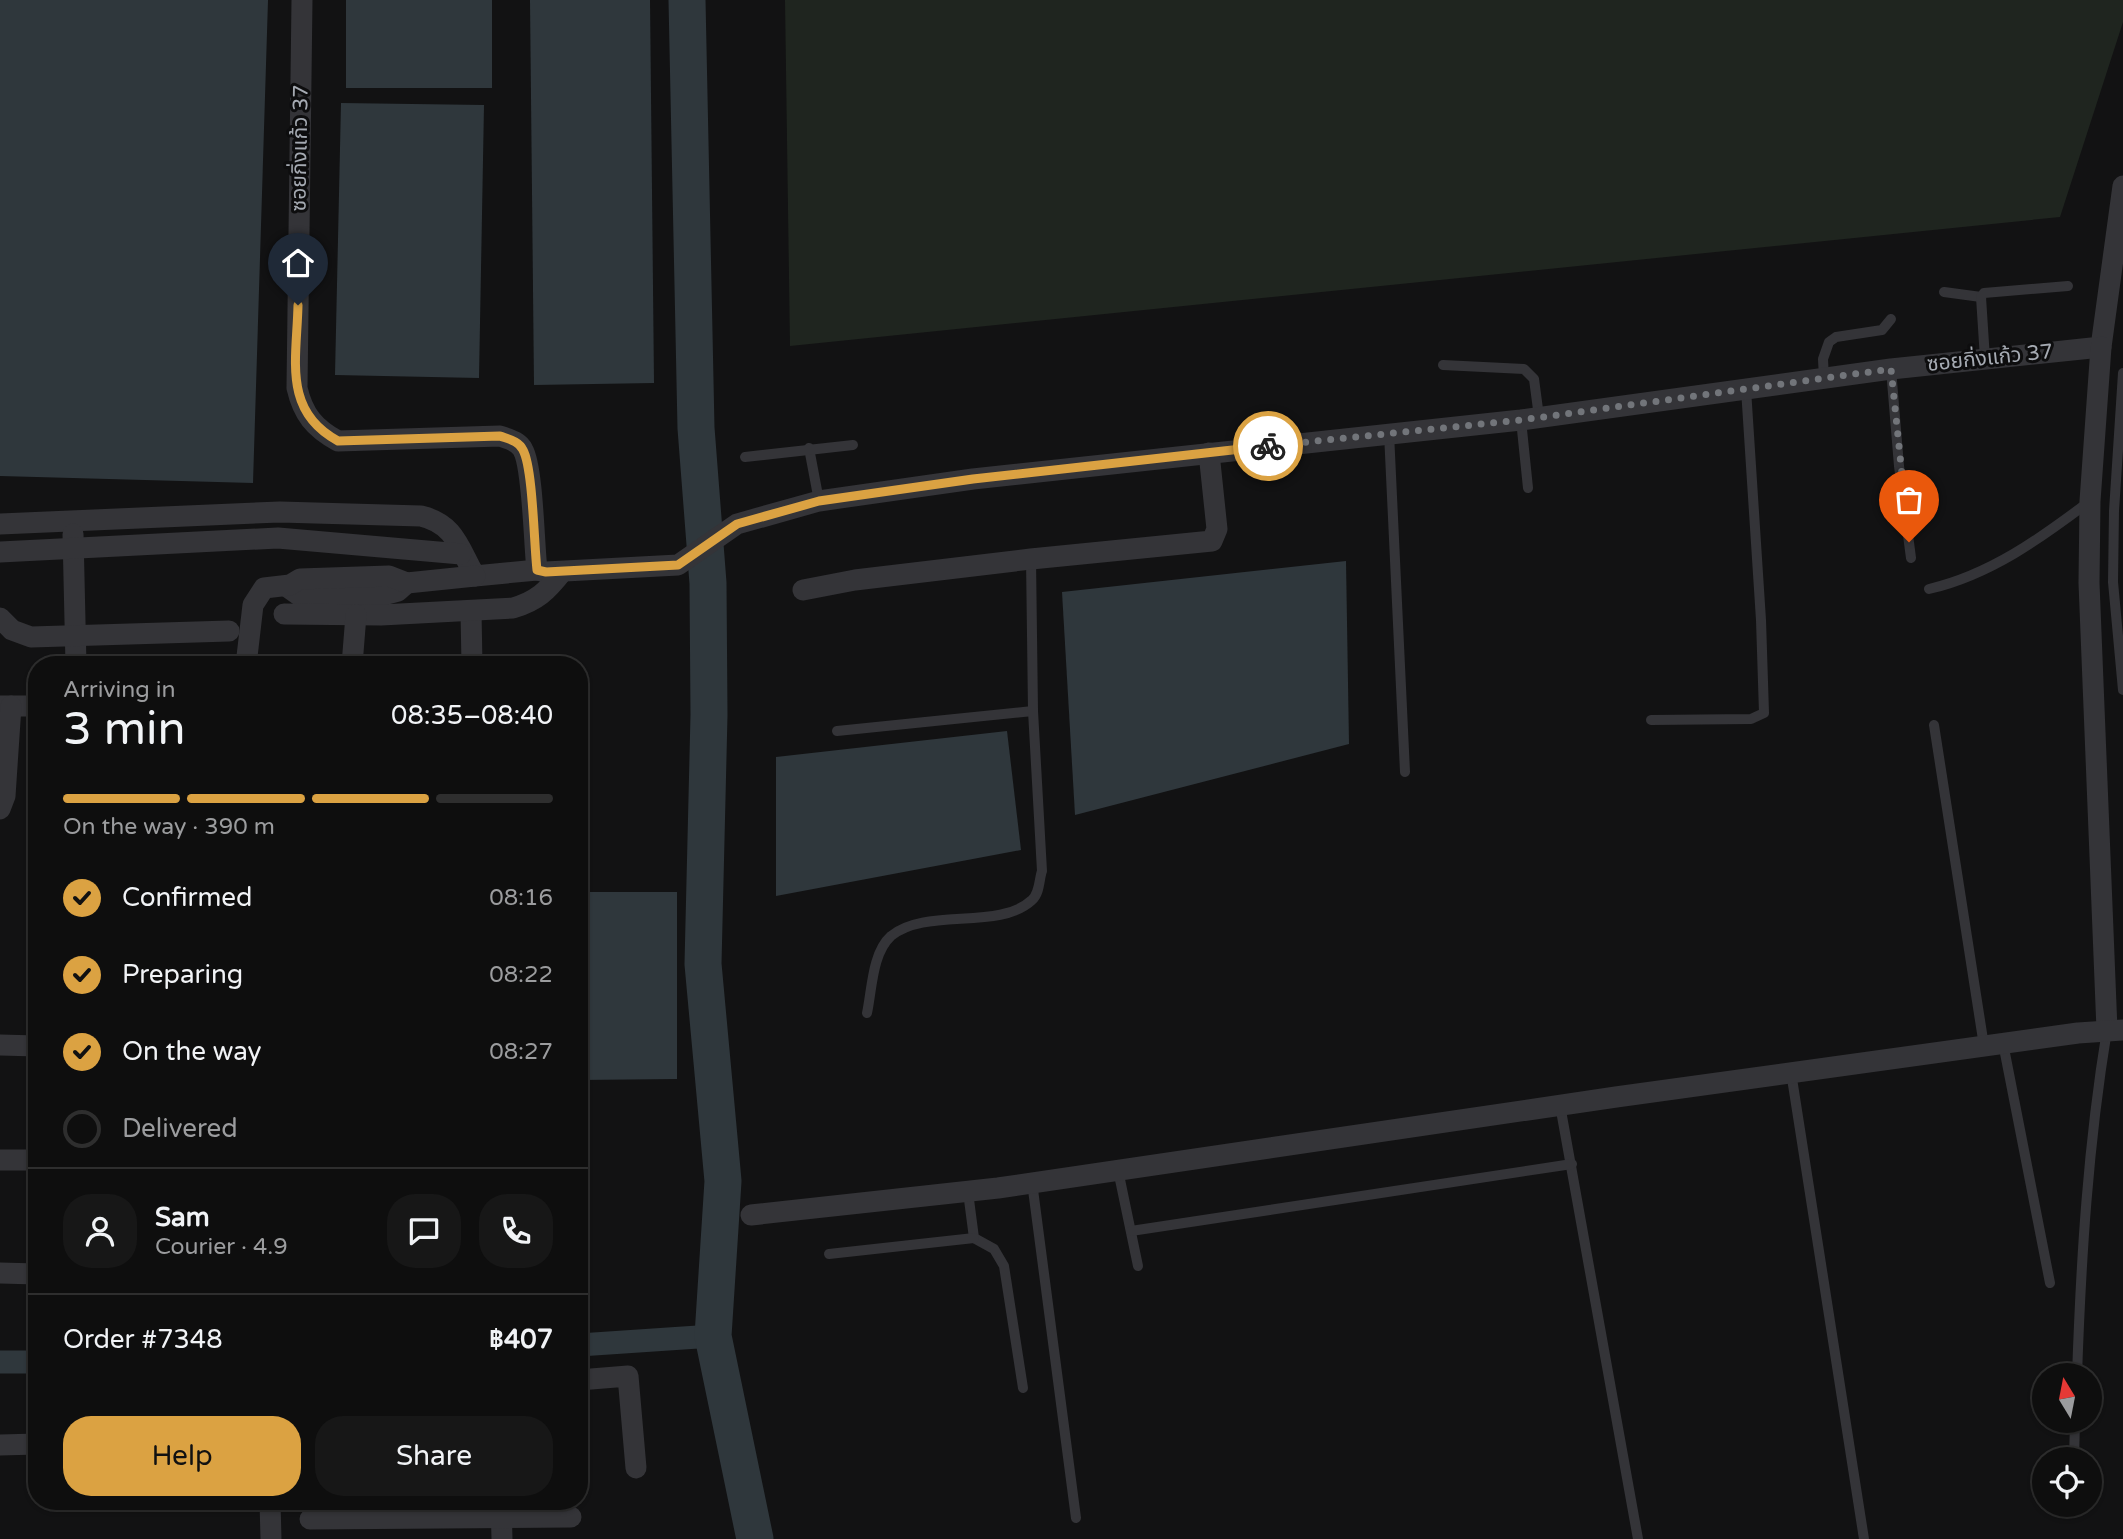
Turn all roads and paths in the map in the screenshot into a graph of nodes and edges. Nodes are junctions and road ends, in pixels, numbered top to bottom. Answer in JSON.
{"nodes":[{"id":1,"x":302,"y":0,"type":"edge"},
{"id":2,"x":2123,"y":186,"type":"edge"},
{"id":3,"x":2068,"y":286,"type":"dead end"},
{"id":4,"x":1944,"y":292,"type":"dead end"},
{"id":5,"x":1981,"y":297,"type":"junction"},
{"id":6,"x":1891,"y":319,"type":"dead end"},
{"id":7,"x":2101,"y":347,"type":"junction"},
{"id":8,"x":1985,"y":359,"type":"junction"},
{"id":9,"x":1443,"y":365,"type":"dead end"},
{"id":10,"x":1891,"y":369,"type":"junction"},
{"id":11,"x":2123,"y":373,"type":"edge"},
{"id":12,"x":1824,"y":379,"type":"junction"},
{"id":13,"x":1746,"y":389,"type":"junction"},
{"id":14,"x":1530,"y":419,"type":"junction"},
{"id":15,"x":1389,"y":433,"type":"junction"},
{"id":16,"x":853,"y":445,"type":"dead end"},
{"id":17,"x":809,"y":448,"type":"junction"},
{"id":18,"x":1209,"y":453,"type":"junction"},
{"id":19,"x":745,"y":457,"type":"dead end"},
{"id":20,"x":1528,"y":488,"type":"dead end"},
{"id":21,"x":819,"y":501,"type":"junction"},
{"id":22,"x":2090,"y":501,"type":"junction"},
{"id":23,"x":280,"y":512,"type":"junction"},
{"id":24,"x":321,"y":513,"type":"junction"},
{"id":25,"x":73,"y":522,"type":"junction"},
{"id":26,"x":0,"y":524,"type":"edge"},
{"id":27,"x":278,"y":538,"type":"junction"},
{"id":28,"x":320,"y":540,"type":"junction"},
{"id":29,"x":74,"y":547,"type":"junction"},
{"id":30,"x":0,"y":552,"type":"edge"},
{"id":31,"x":461,"y":554,"type":"junction"},
{"id":32,"x":1911,"y":558,"type":"dead end"},
{"id":33,"x":1031,"y":559,"type":"junction"},
{"id":34,"x":537,"y":570,"type":"junction"},
{"id":35,"x":562,"y":572,"type":"junction"},
{"id":36,"x":475,"y":576,"type":"junction"},
{"id":37,"x":407,"y":583,"type":"junction"},
{"id":38,"x":286,"y":586,"type":"junction"},
{"id":39,"x":1929,"y":589,"type":"dead end"},
{"id":40,"x":803,"y":590,"type":"dead end"},
{"id":41,"x":382,"y":605,"type":"junction"},
{"id":42,"x":466,"y":612,"type":"junction"},
{"id":43,"x":284,"y":614,"type":"dead end"},
{"id":44,"x":356,"y":615,"type":"junction"},
{"id":45,"x":0,"y":618,"type":"edge"},
{"id":46,"x":229,"y":631,"type":"dead end"},
{"id":47,"x":74,"y":636,"type":"junction"},
{"id":48,"x":75,"y":656,"type":"edge"},
{"id":49,"x":247,"y":656,"type":"edge"},
{"id":50,"x":353,"y":656,"type":"edge"},
{"id":51,"x":461,"y":656,"type":"edge"},
{"id":52,"x":471,"y":656,"type":"edge"},
{"id":53,"x":2123,"y":690,"type":"edge"},
{"id":54,"x":6,"y":706,"type":"edge"},
{"id":55,"x":28,"y":706,"type":"edge"},
{"id":56,"x":1033,"y":710,"type":"junction"},
{"id":57,"x":1651,"y":720,"type":"dead end"},
{"id":58,"x":1934,"y":725,"type":"dead end"},
{"id":59,"x":836,"y":731,"type":"dead end"},
{"id":60,"x":1405,"y":772,"type":"dead end"},
{"id":61,"x":0,"y":808,"type":"edge"},
{"id":62,"x":867,"y":1013,"type":"dead end"},
{"id":63,"x":2115,"y":1030,"type":"edge"},
{"id":64,"x":0,"y":1045,"type":"edge"},
{"id":65,"x":1994,"y":1045,"type":"junction"},
{"id":66,"x":28,"y":1046,"type":"edge"},
{"id":67,"x":1791,"y":1072,"type":"junction"},
{"id":68,"x":1560,"y":1105,"type":"junction"},
{"id":69,"x":0,"y":1160,"type":"edge"},
{"id":70,"x":28,"y":1160,"type":"edge"},
{"id":71,"x":1572,"y":1164,"type":"junction"},
{"id":72,"x":1118,"y":1170,"type":"junction"},
{"id":73,"x":1032,"y":1182,"type":"junction"},
{"id":74,"x":968,"y":1192,"type":"junction"},
{"id":75,"x":751,"y":1215,"type":"dead end"},
{"id":76,"x":1131,"y":1231,"type":"junction"},
{"id":77,"x":974,"y":1238,"type":"junction"},
{"id":78,"x":829,"y":1254,"type":"dead end"},
{"id":79,"x":1138,"y":1266,"type":"dead end"},
{"id":80,"x":0,"y":1273,"type":"edge"},
{"id":81,"x":28,"y":1274,"type":"edge"},
{"id":82,"x":2050,"y":1283,"type":"dead end"},
{"id":83,"x":2078,"y":1363,"type":"edge"},
{"id":84,"x":588,"y":1379,"type":"edge"},
{"id":85,"x":1023,"y":1388,"type":"dead end"},
{"id":86,"x":28,"y":1444,"type":"edge"},
{"id":87,"x":0,"y":1445,"type":"edge"},
{"id":88,"x":636,"y":1468,"type":"dead end"},
{"id":89,"x":270,"y":1510,"type":"edge"},
{"id":90,"x":570,"y":1517,"type":"dead end"},
{"id":91,"x":1076,"y":1518,"type":"dead end"},
{"id":92,"x":310,"y":1519,"type":"dead end"},
{"id":93,"x":502,"y":1519,"type":"edge"},
{"id":94,"x":271,"y":1539,"type":"edge"},
{"id":95,"x":1638,"y":1539,"type":"edge"},
{"id":96,"x":1864,"y":1539,"type":"edge"}],
"edges":[{"from":1,"to":34,"type":"street","name":"ซอยกิ่งแก้ว 37"},
{"from":2,"to":7,"type":"street"},
{"from":3,"to":5,"type":"lane"},
{"from":4,"to":5,"type":"lane"},
{"from":5,"to":8,"type":"lane"},
{"from":6,"to":12,"type":"lane"},
{"from":7,"to":8,"type":"street","name":"ซอยกิ่งแก้ว 37"},
{"from":7,"to":22,"type":"street"},
{"from":8,"to":10,"type":"street","name":"ซอยกิ่งแก้ว 37"},
{"from":9,"to":14,"type":"lane"},
{"from":10,"to":12,"type":"street","name":"ซอยกิ่งแก้ว 37"},
{"from":10,"to":32,"type":"lane"},
{"from":11,"to":53,"type":"lane"},
{"from":12,"to":13,"type":"street","name":"ซอยกิ่งแก้ว 37"},
{"from":13,"to":14,"type":"street","name":"ซอยกิ่งแก้ว 37"},
{"from":13,"to":57,"type":"lane"},
{"from":14,"to":15,"type":"street","name":"ซอยกิ่งแก้ว 37"},
{"from":14,"to":20,"type":"lane"},
{"from":15,"to":18,"type":"street","name":"ซอยกิ่งแก้ว 37"},
{"from":15,"to":60,"type":"lane"},
{"from":16,"to":17,"type":"lane"},
{"from":17,"to":19,"type":"lane"},
{"from":17,"to":21,"type":"lane"},
{"from":18,"to":21,"type":"street","name":"ซอยกิ่งแก้ว 37"},
{"from":18,"to":33,"type":"street"},
{"from":21,"to":35,"type":"street","name":"ซอยกิ่งแก้ว 37"},
{"from":22,"to":39,"type":"lane"},
{"from":22,"to":63,"type":"street"},
{"from":23,"to":24,"type":"street"},
{"from":23,"to":25,"type":"street"},
{"from":23,"to":27,"type":"street"},
{"from":24,"to":28,"type":"street"},
{"from":24,"to":31,"type":"street"},
{"from":25,"to":26,"type":"street"},
{"from":25,"to":29,"type":"street"},
{"from":27,"to":28,"type":"street"},
{"from":27,"to":29,"type":"street"},
{"from":28,"to":31,"type":"street"},
{"from":29,"to":30,"type":"street"},
{"from":29,"to":47,"type":"street"},
{"from":31,"to":36,"type":"street"},
{"from":33,"to":40,"type":"street"},
{"from":33,"to":56,"type":"lane"},
{"from":34,"to":35,"type":"street","name":"ซอยกิ่งแก้ว 37"},
{"from":34,"to":36,"type":"street"},
{"from":35,"to":42,"type":"street"},
{"from":36,"to":37,"type":"street"},
{"from":37,"to":38,"type":"street"},
{"from":37,"to":41,"type":"street"},
{"from":38,"to":41,"type":"street"},
{"from":38,"to":49,"type":"street"},
{"from":41,"to":42,"type":"street"},
{"from":41,"to":44,"type":"street"},
{"from":42,"to":51,"type":"street"},
{"from":42,"to":52,"type":"street"},
{"from":43,"to":44,"type":"street"},
{"from":44,"to":50,"type":"street"},
{"from":45,"to":47,"type":"street"},
{"from":46,"to":47,"type":"street"},
{"from":47,"to":48,"type":"street"},
{"from":54,"to":55,"type":"street"},
{"from":54,"to":61,"type":"street"},
{"from":56,"to":59,"type":"lane"},
{"from":56,"to":62,"type":"lane"},
{"from":58,"to":65,"type":"lane"},
{"from":63,"to":65,"type":"street"},
{"from":63,"to":83,"type":"lane"},
{"from":64,"to":66,"type":"street"},
{"from":65,"to":67,"type":"street"},
{"from":65,"to":82,"type":"lane"},
{"from":67,"to":68,"type":"street"},
{"from":67,"to":96,"type":"lane"},
{"from":68,"to":71,"type":"lane"},
{"from":68,"to":72,"type":"street"},
{"from":69,"to":70,"type":"street"},
{"from":71,"to":76,"type":"lane"},
{"from":71,"to":95,"type":"lane"},
{"from":72,"to":73,"type":"street"},
{"from":72,"to":76,"type":"lane"},
{"from":73,"to":74,"type":"street"},
{"from":73,"to":91,"type":"lane"},
{"from":74,"to":75,"type":"street"},
{"from":74,"to":77,"type":"lane"},
{"from":76,"to":79,"type":"lane"},
{"from":77,"to":78,"type":"lane"},
{"from":77,"to":85,"type":"lane"},
{"from":80,"to":81,"type":"street"},
{"from":84,"to":88,"type":"street"},
{"from":86,"to":87,"type":"street"},
{"from":89,"to":94,"type":"street"},
{"from":90,"to":93,"type":"street"},
{"from":92,"to":93,"type":"street"}]}
